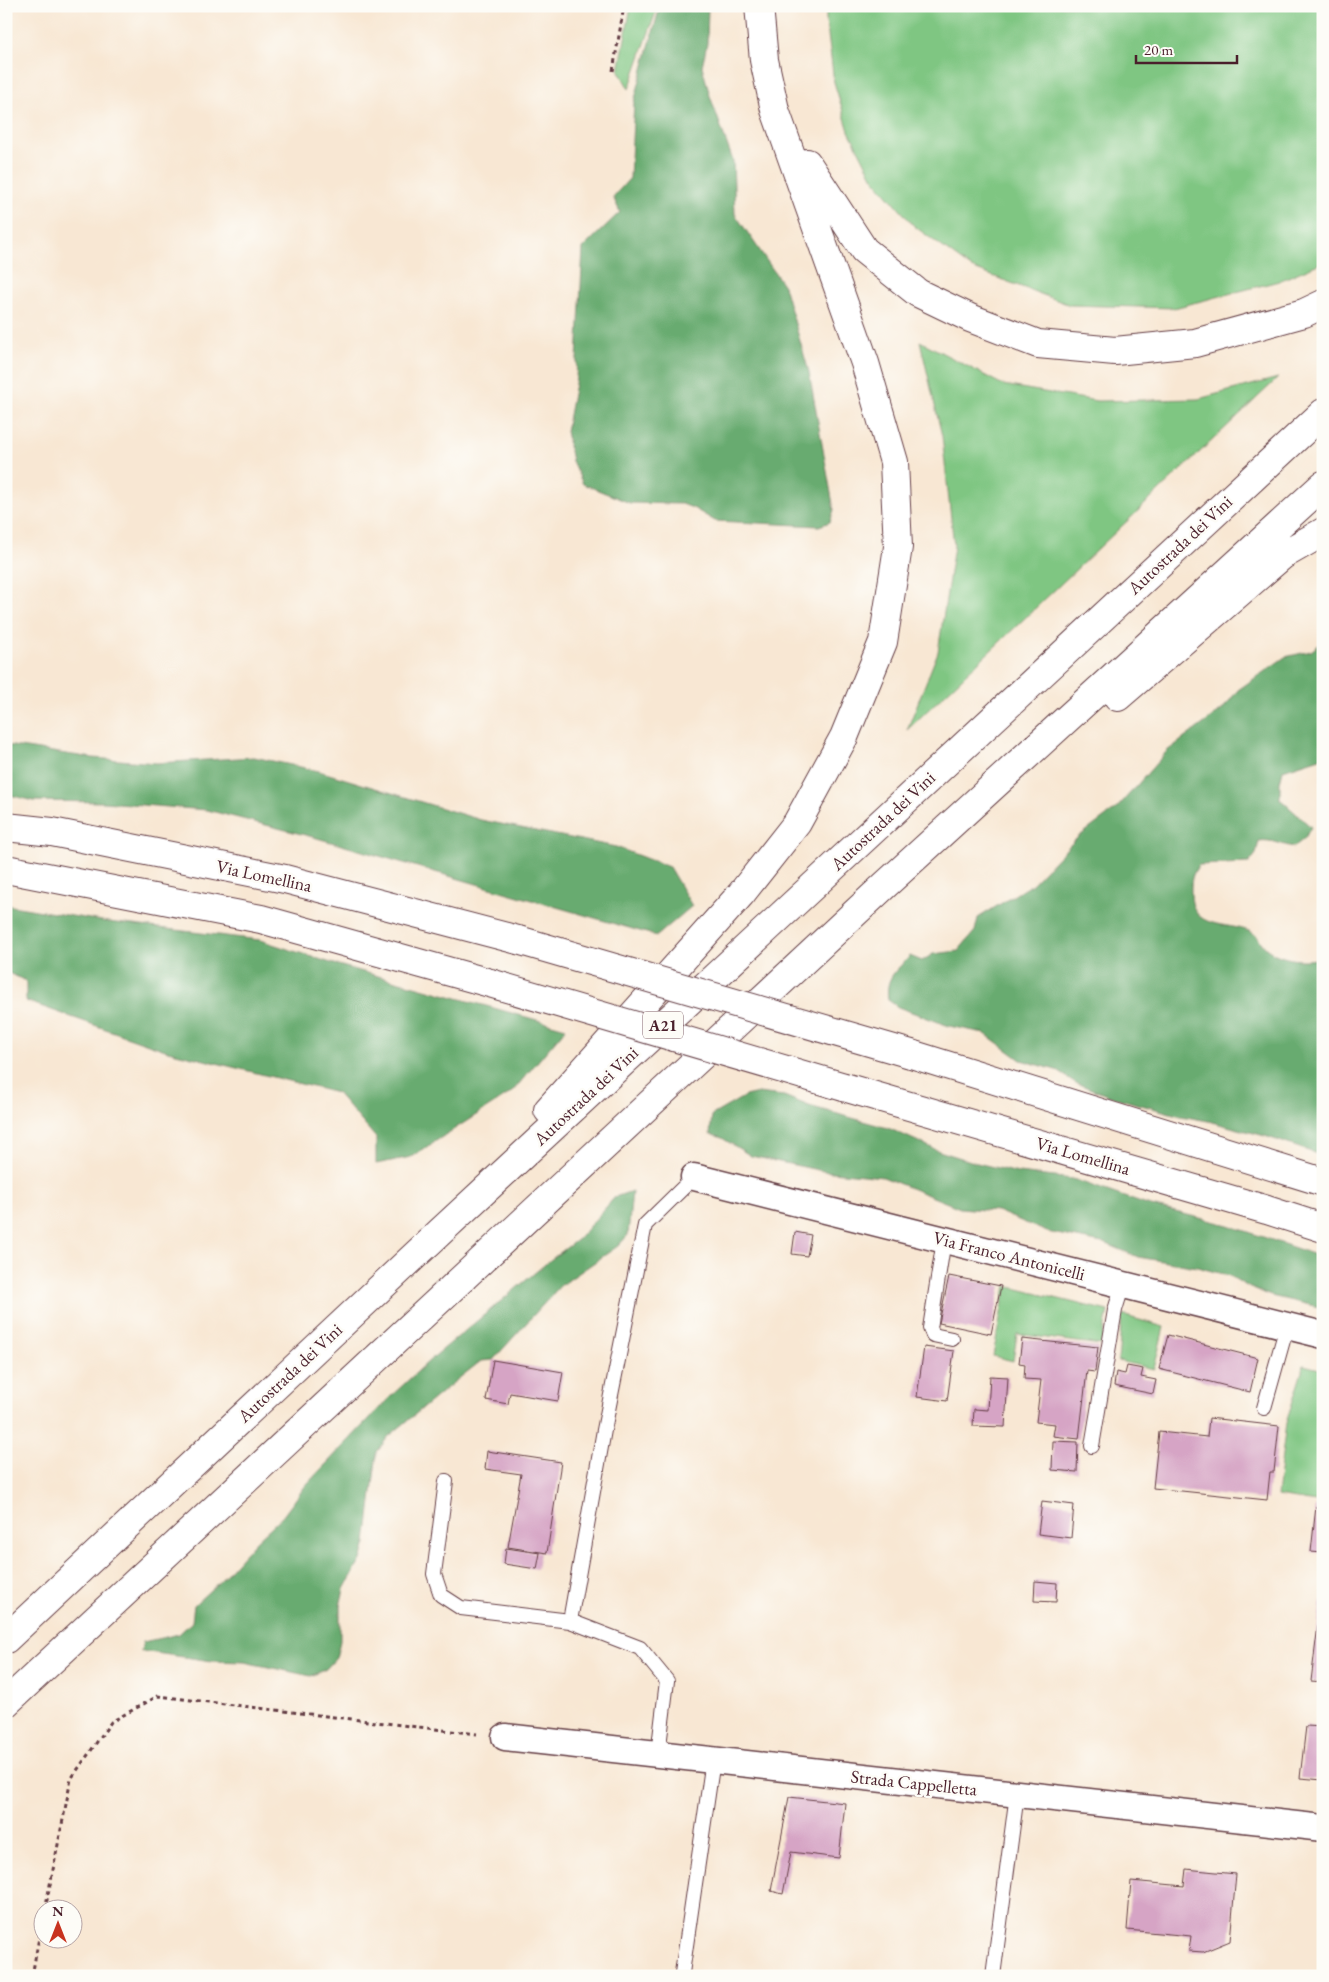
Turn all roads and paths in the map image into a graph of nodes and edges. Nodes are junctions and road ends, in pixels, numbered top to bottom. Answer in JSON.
{"nodes":[{"id":1,"x":624,"y":6,"type":"edge"},
{"id":2,"x":759,"y":6,"type":"edge"},
{"id":3,"x":613,"y":71,"type":"dead end"},
{"id":4,"x":775,"y":110,"type":"junction"},
{"id":5,"x":1323,"y":304,"type":"edge"},
{"id":6,"x":1323,"y":413,"type":"edge"},
{"id":7,"x":1323,"y":485,"type":"edge"},
{"id":8,"x":1323,"y":532,"type":"edge"},
{"id":9,"x":6,"y":827,"type":"edge"},
{"id":10,"x":6,"y":869,"type":"edge"},
{"id":11,"x":884,"y":886,"type":"junction"},
{"id":12,"x":694,"y":1178,"type":"joint"},
{"id":13,"x":1323,"y":1182,"type":"edge"},
{"id":14,"x":1323,"y":1228,"type":"edge"},
{"id":15,"x":440,"y":1232,"type":"junction"},
{"id":16,"x":944,"y":1240,"type":"junction"},
{"id":17,"x":1123,"y":1284,"type":"junction"},
{"id":18,"x":1287,"y":1326,"type":"junction"},
{"id":19,"x":1323,"y":1335,"type":"edge"},
{"id":20,"x":952,"y":1339,"type":"dead end"},
{"id":21,"x":1264,"y":1408,"type":"dead end"},
{"id":22,"x":1092,"y":1446,"type":"dead end"},
{"id":23,"x":446,"y":1481,"type":"dead end"},
{"id":24,"x":570,"y":1621,"type":"junction"},
{"id":25,"x":6,"y":1639,"type":"edge"},
{"id":26,"x":6,"y":1703,"type":"edge"},
{"id":27,"x":505,"y":1737,"type":"joint"},
{"id":28,"x":658,"y":1754,"type":"junction"},
{"id":29,"x":713,"y":1760,"type":"junction"},
{"id":30,"x":1017,"y":1794,"type":"junction"},
{"id":31,"x":1323,"y":1828,"type":"edge"},
{"id":32,"x":47,"y":1900,"type":"edge"},
{"id":33,"x":37,"y":1950,"type":"edge"},
{"id":34,"x":682,"y":1973,"type":"dead end"},
{"id":35,"x":32,"y":1976,"type":"edge"},
{"id":36,"x":993,"y":1976,"type":"edge"}],
"edges":[{"from":1,"to":3,"type":"path"},
{"from":2,"to":4,"type":"main road"},
{"from":4,"to":5,"type":"main road"},
{"from":4,"to":15,"type":"main road"},
{"from":6,"to":15,"type":"main road","name":"Autostrada dei Vini","number":"A21"},
{"from":7,"to":11,"type":"main road","number":"A21"},
{"from":8,"to":11,"type":"main road"},
{"from":9,"to":13,"type":"main road","name":"Via Lomellina","bridge":true},
{"from":10,"to":14,"type":"main road","name":"Via Lomellina","bridge":true},
{"from":11,"to":26,"type":"main road","number":"A21"},
{"from":12,"to":16,"type":"street","name":"Via Franco Antonicelli"},
{"from":12,"to":24,"type":"lane"},
{"from":15,"to":25,"type":"main road","name":"Autostrada dei Vini","number":"A21"},
{"from":16,"to":17,"type":"street","name":"Via Franco Antonicelli"},
{"from":16,"to":20,"type":"lane"},
{"from":17,"to":18,"type":"street","name":"Via Franco Antonicelli"},
{"from":17,"to":22,"type":"lane"},
{"from":18,"to":19,"type":"street","name":"Via Franco Antonicelli"},
{"from":18,"to":21,"type":"lane"},
{"from":23,"to":24,"type":"lane"},
{"from":24,"to":28,"type":"lane"},
{"from":27,"to":28,"type":"street","name":"Strada Cappelletta"},
{"from":27,"to":32,"type":"path"},
{"from":28,"to":29,"type":"street","name":"Strada Cappelletta"},
{"from":29,"to":30,"type":"street","name":"Strada Cappelletta"},
{"from":29,"to":34,"type":"lane"},
{"from":30,"to":31,"type":"street","name":"Strada Cappelletta"},
{"from":30,"to":36,"type":"lane"},
{"from":33,"to":35,"type":"path"}]}
